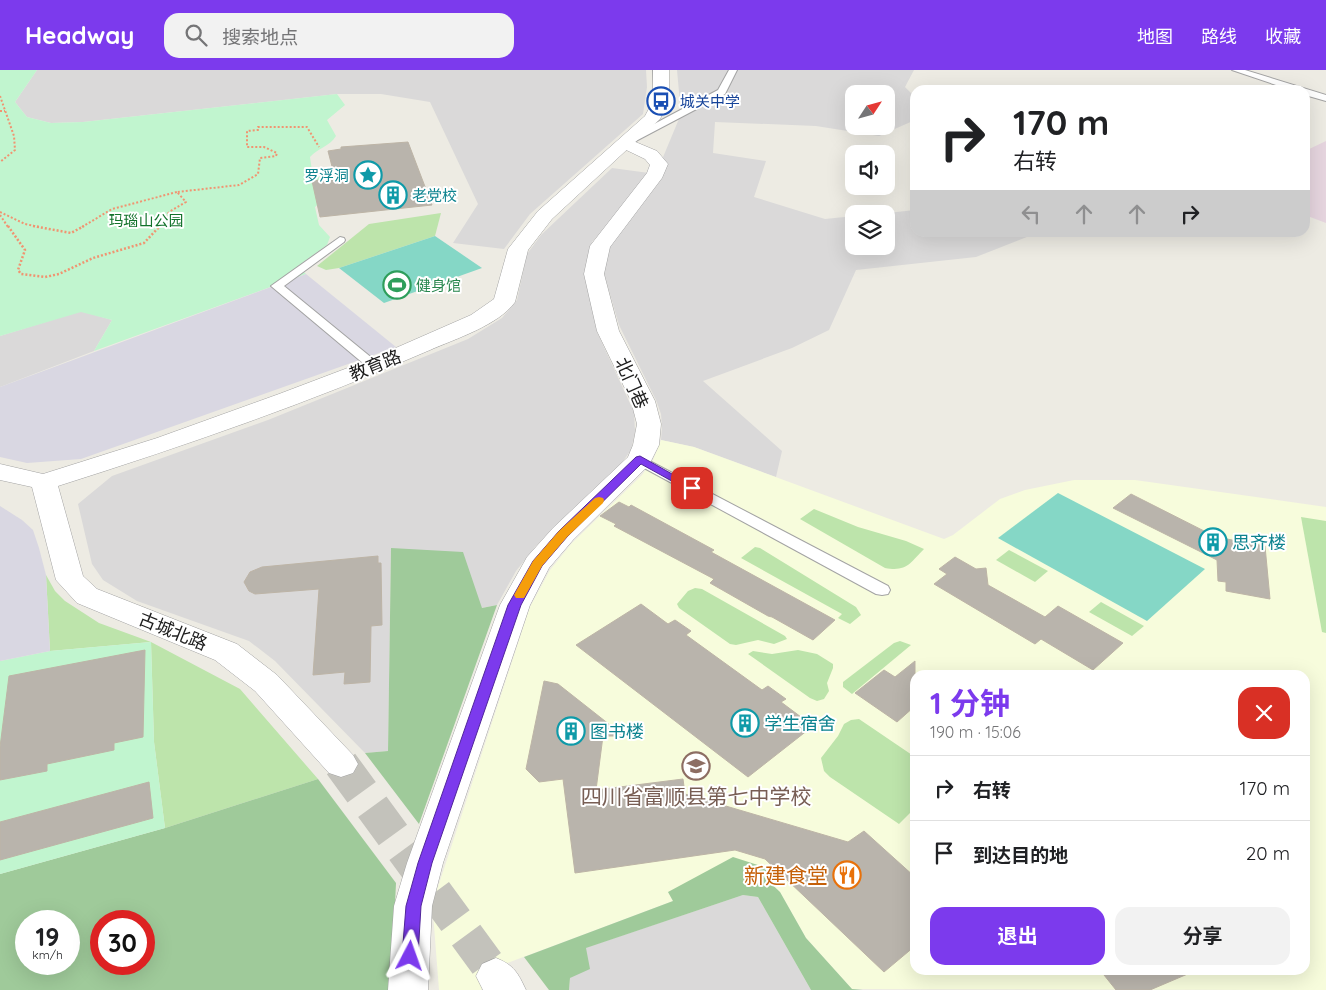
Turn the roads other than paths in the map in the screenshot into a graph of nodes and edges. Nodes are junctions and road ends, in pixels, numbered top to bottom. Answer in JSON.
{"nodes":[{"id":1,"x":662,"y":70,"type":"edge"},
{"id":2,"x":733,"y":70,"type":"edge"},
{"id":3,"x":1236,"y":70,"type":"edge"},
{"id":4,"x":1284,"y":85,"type":"edge"},
{"id":5,"x":1310,"y":93,"type":"edge"},
{"id":6,"x":1326,"y":98,"type":"edge"},
{"id":7,"x":626,"y":143,"type":"junction"},
{"id":8,"x":340,"y":240,"type":"dead end"},
{"id":9,"x":374,"y":366,"type":"junction"},
{"id":10,"x":640,"y":460,"type":"junction"},
{"id":11,"x":0,"y":472,"type":"edge"},
{"id":12,"x":44,"y":482,"type":"junction"},
{"id":13,"x":882,"y":590,"type":"dead end"},
{"id":14,"x":341,"y":764,"type":"tunnel mouth"},
{"id":15,"x":408,"y":990,"type":"edge"}],
"edges":[{"from":1,"to":7,"type":"street","name":"教育路"},
{"from":2,"to":7,"type":"lane"},
{"from":3,"to":4,"type":"lane"},
{"from":5,"to":6,"type":"lane"},
{"from":7,"to":9,"type":"street","name":"教育路"},
{"from":7,"to":10,"type":"street","name":"北门巷"},
{"from":8,"to":9,"type":"lane"},
{"from":9,"to":12,"type":"street","name":"教育路"},
{"from":10,"to":13,"type":"lane"},
{"from":10,"to":15,"type":"street","name":"北门巷"},
{"from":11,"to":12,"type":"street"},
{"from":12,"to":14,"type":"street","name":"古城北路"}]}
